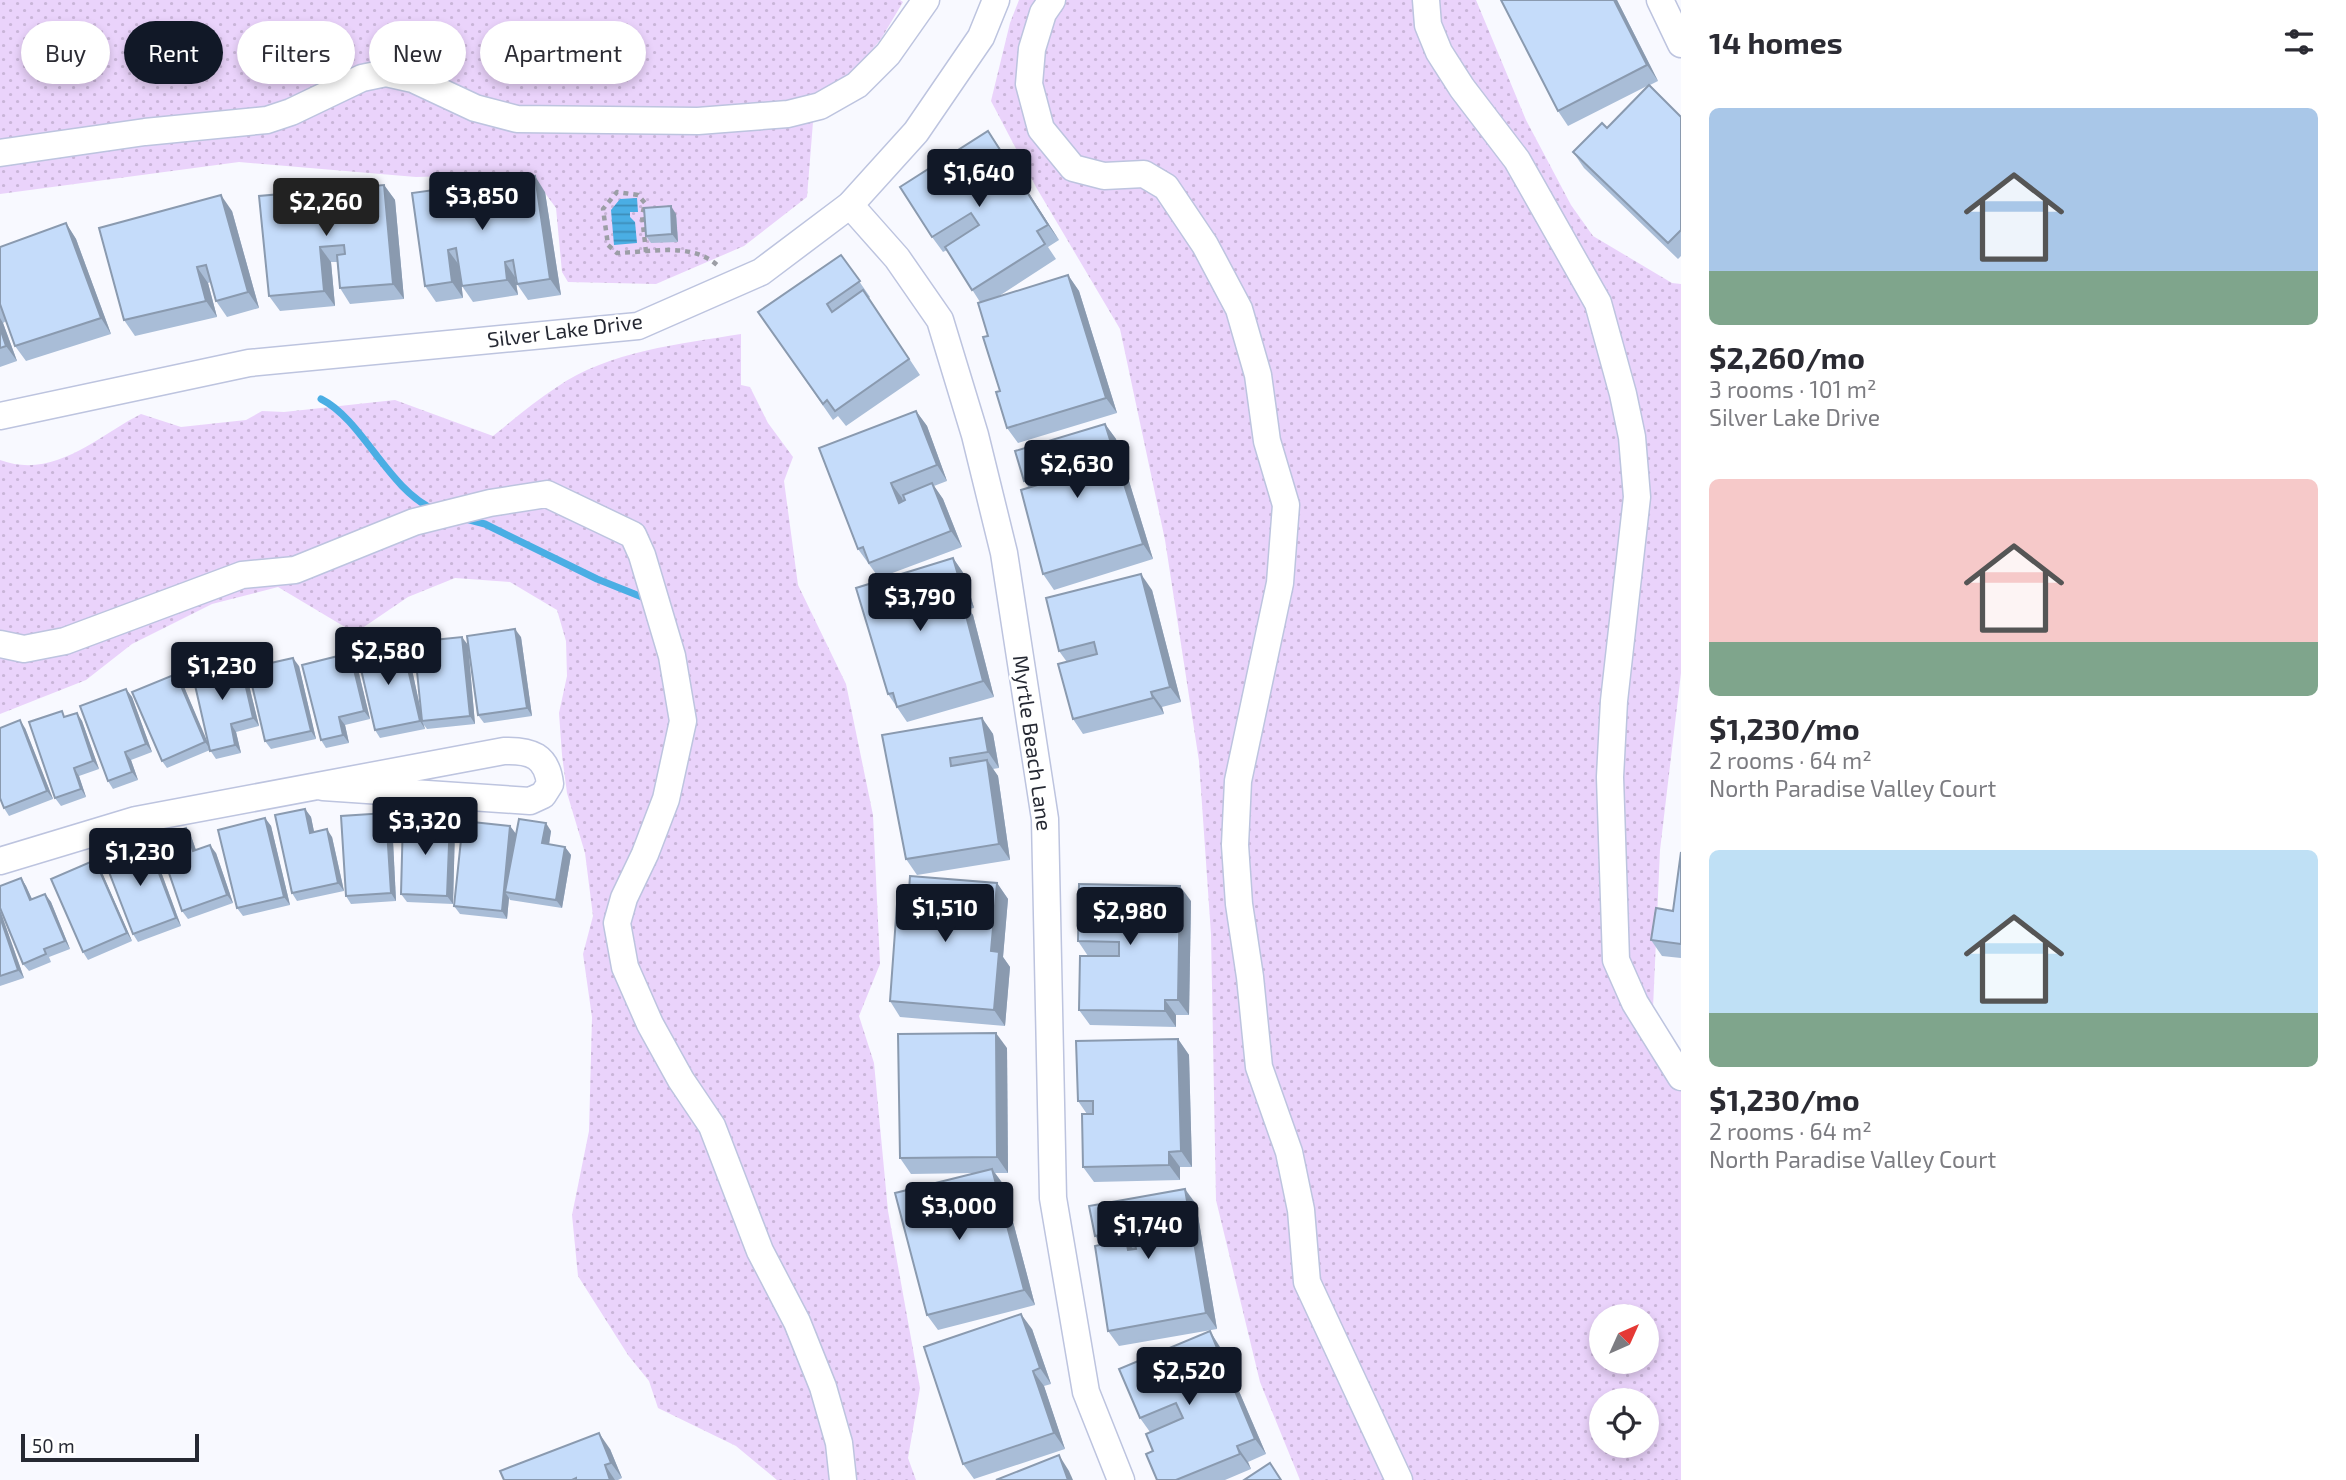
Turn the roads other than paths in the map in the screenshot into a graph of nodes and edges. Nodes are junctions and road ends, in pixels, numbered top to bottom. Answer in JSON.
{"nodes":[{"id":1,"x":926,"y":0,"type":"edge"},
{"id":2,"x":996,"y":0,"type":"edge"},
{"id":3,"x":1052,"y":0,"type":"edge"},
{"id":4,"x":1426,"y":0,"type":"edge"},
{"id":5,"x":1660,"y":0,"type":"edge"},
{"id":6,"x":1681,"y":44,"type":"edge"},
{"id":7,"x":0,"y":153,"type":"edge"},
{"id":8,"x":850,"y":205,"type":"junction"},
{"id":9,"x":0,"y":416,"type":"edge"},
{"id":10,"x":0,"y":644,"type":"edge"},
{"id":11,"x":323,"y":787,"type":"junction"},
{"id":12,"x":0,"y":862,"type":"edge"},
{"id":13,"x":1681,"y":1077,"type":"edge"},
{"id":14,"x":842,"y":1480,"type":"edge"},
{"id":15,"x":1121,"y":1480,"type":"edge"},
{"id":16,"x":1399,"y":1480,"type":"edge"}],
"edges":[{"from":1,"to":7,"type":"street"},
{"from":2,"to":8,"type":"street","name":"Silver Lake Drive"},
{"from":3,"to":16,"type":"street"},
{"from":4,"to":13,"type":"street"},
{"from":5,"to":6,"type":"street"},
{"from":8,"to":9,"type":"street","name":"Silver Lake Drive"},
{"from":8,"to":15,"type":"street","name":"Myrtle Beach Lane"},
{"from":10,"to":14,"type":"street"},
{"from":11,"to":11,"type":"street"},
{"from":11,"to":12,"type":"street"}]}
